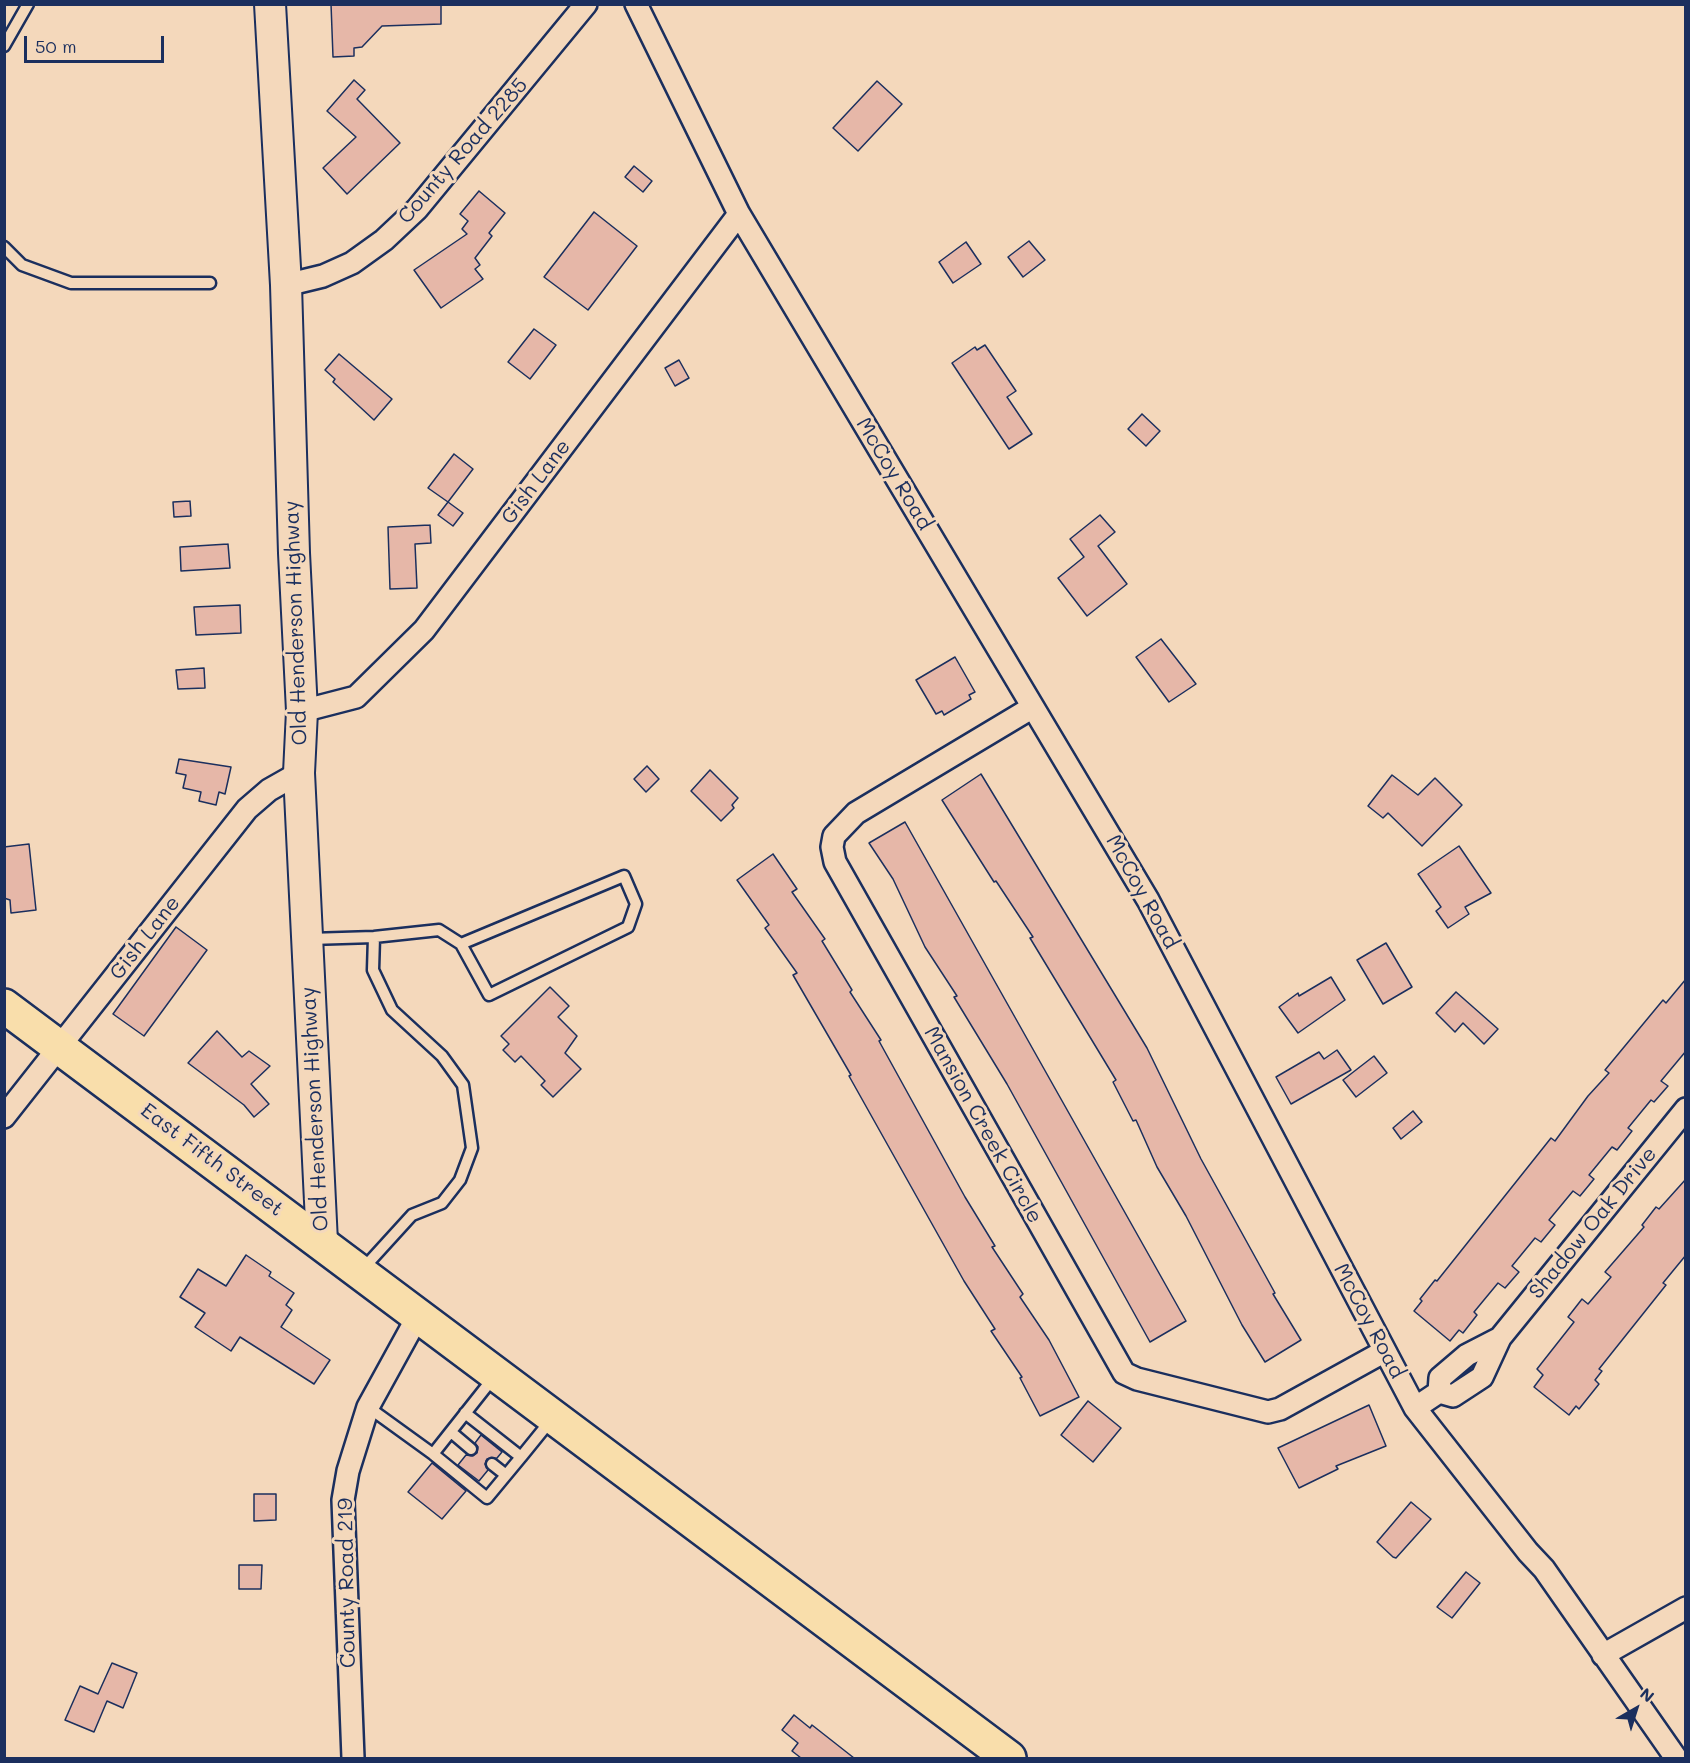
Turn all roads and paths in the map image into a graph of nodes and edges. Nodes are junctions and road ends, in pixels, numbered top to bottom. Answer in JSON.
{"nodes":[{"id":1,"x":28,"y":4,"type":"edge"},
{"id":2,"x":270,"y":4,"type":"edge"},
{"id":3,"x":586,"y":4,"type":"edge"},
{"id":4,"x":636,"y":4,"type":"edge"},
{"id":5,"x":4,"y":46,"type":"edge"},
{"id":6,"x":739,"y":214,"type":"junction"},
{"id":7,"x":4,"y":247,"type":"edge"},
{"id":8,"x":210,"y":283,"type":"dead end"},
{"id":9,"x":286,"y":285,"type":"junction"},
{"id":10,"x":1033,"y":707,"type":"junction"},
{"id":11,"x":302,"y":711,"type":"junction"},
{"id":12,"x":299,"y":773,"type":"junction"},
{"id":13,"x":375,"y":937,"type":"junction"},
{"id":14,"x":307,"y":939,"type":"junction"},
{"id":15,"x":461,"y":944,"type":"junction"},
{"id":16,"x":4,"y":1006,"type":"edge"},
{"id":17,"x":60,"y":1047,"type":"junction"},
{"id":18,"x":1686,"y":1109,"type":"edge"},
{"id":19,"x":4,"y":1117,"type":"edge"},
{"id":20,"x":322,"y":1242,"type":"junction"},
{"id":21,"x":360,"y":1272,"type":"junction"},
{"id":22,"x":418,"y":1316,"type":"junction"},
{"id":23,"x":1385,"y":1351,"type":"junction"},
{"id":24,"x":496,"y":1374,"type":"junction"},
{"id":25,"x":368,"y":1407,"type":"junction"},
{"id":26,"x":1415,"y":1408,"type":"junction"},
{"id":27,"x":465,"y":1413,"type":"junction"},
{"id":28,"x":553,"y":1417,"type":"junction"},
{"id":29,"x":451,"y":1431,"type":"junction"},
{"id":30,"x":471,"y":1449,"type":"dead end"},
{"id":31,"x":433,"y":1454,"type":"junction"},
{"id":32,"x":521,"y":1457,"type":"junction"},
{"id":33,"x":492,"y":1464,"type":"dead end"},
{"id":34,"x":506,"y":1475,"type":"junction"},
{"id":35,"x":1686,"y":1608,"type":"edge"},
{"id":36,"x":1603,"y":1655,"type":"junction"},
{"id":37,"x":353,"y":1758,"type":"edge"},
{"id":38,"x":1009,"y":1758,"type":"edge"},
{"id":39,"x":1676,"y":1758,"type":"edge"}],
"edges":[{"from":1,"to":5,"type":"lane"},
{"from":2,"to":9,"type":"main road","name":"Old Henderson Highway"},
{"from":3,"to":9,"type":"street","name":"County Road 2285"},
{"from":4,"to":6,"type":"street","name":"McCoy Road"},
{"from":6,"to":10,"type":"street","name":"McCoy Road"},
{"from":6,"to":11,"type":"street","name":"Gish Lane"},
{"from":7,"to":8,"type":"lane"},
{"from":9,"to":11,"type":"main road","name":"Old Henderson Highway"},
{"from":10,"to":23,"type":"street","name":"McCoy Road"},
{"from":10,"to":23,"type":"street","name":"Mansion Creek Circle"},
{"from":11,"to":12,"type":"main road","name":"Old Henderson Highway"},
{"from":12,"to":14,"type":"main road","name":"Old Henderson Highway"},
{"from":12,"to":17,"type":"street","name":"Gish Lane"},
{"from":13,"to":14,"type":"lane"},
{"from":13,"to":15,"type":"lane"},
{"from":13,"to":21,"type":"lane"},
{"from":14,"to":20,"type":"main road","name":"Old Henderson Highway"},
{"from":15,"to":15,"type":"lane"},
{"from":16,"to":17,"type":"main road","name":"East Fifth Street"},
{"from":17,"to":19,"type":"street","name":"Gish Lane"},
{"from":17,"to":20,"type":"main road","name":"East Fifth Street"},
{"from":18,"to":26,"type":"street","name":"Shadow Oak Drive"},
{"from":20,"to":21,"type":"main road","name":"East Fifth Street"},
{"from":21,"to":22,"type":"main road","name":"East Fifth Street"},
{"from":22,"to":24,"type":"main road","name":"East Fifth Street"},
{"from":22,"to":25,"type":"street","name":"County Road 219"},
{"from":23,"to":26,"type":"street","name":"McCoy Road"},
{"from":24,"to":27,"type":"lane"},
{"from":24,"to":28,"type":"main road","name":"East Fifth Street"},
{"from":25,"to":31,"type":"lane"},
{"from":25,"to":37,"type":"street","name":"County Road 219"},
{"from":26,"to":36,"type":"street","name":"McCoy Road"},
{"from":27,"to":29,"type":"lane"},
{"from":27,"to":32,"type":"lane"},
{"from":28,"to":32,"type":"lane"},
{"from":28,"to":38,"type":"main road","name":"East Fifth Street"},
{"from":29,"to":30,"type":"lane"},
{"from":29,"to":31,"type":"lane"},
{"from":31,"to":34,"type":"lane"},
{"from":32,"to":34,"type":"lane"},
{"from":33,"to":34,"type":"lane"},
{"from":35,"to":36,"type":"street"},
{"from":36,"to":39,"type":"street","name":"McCoy Road"}]}
